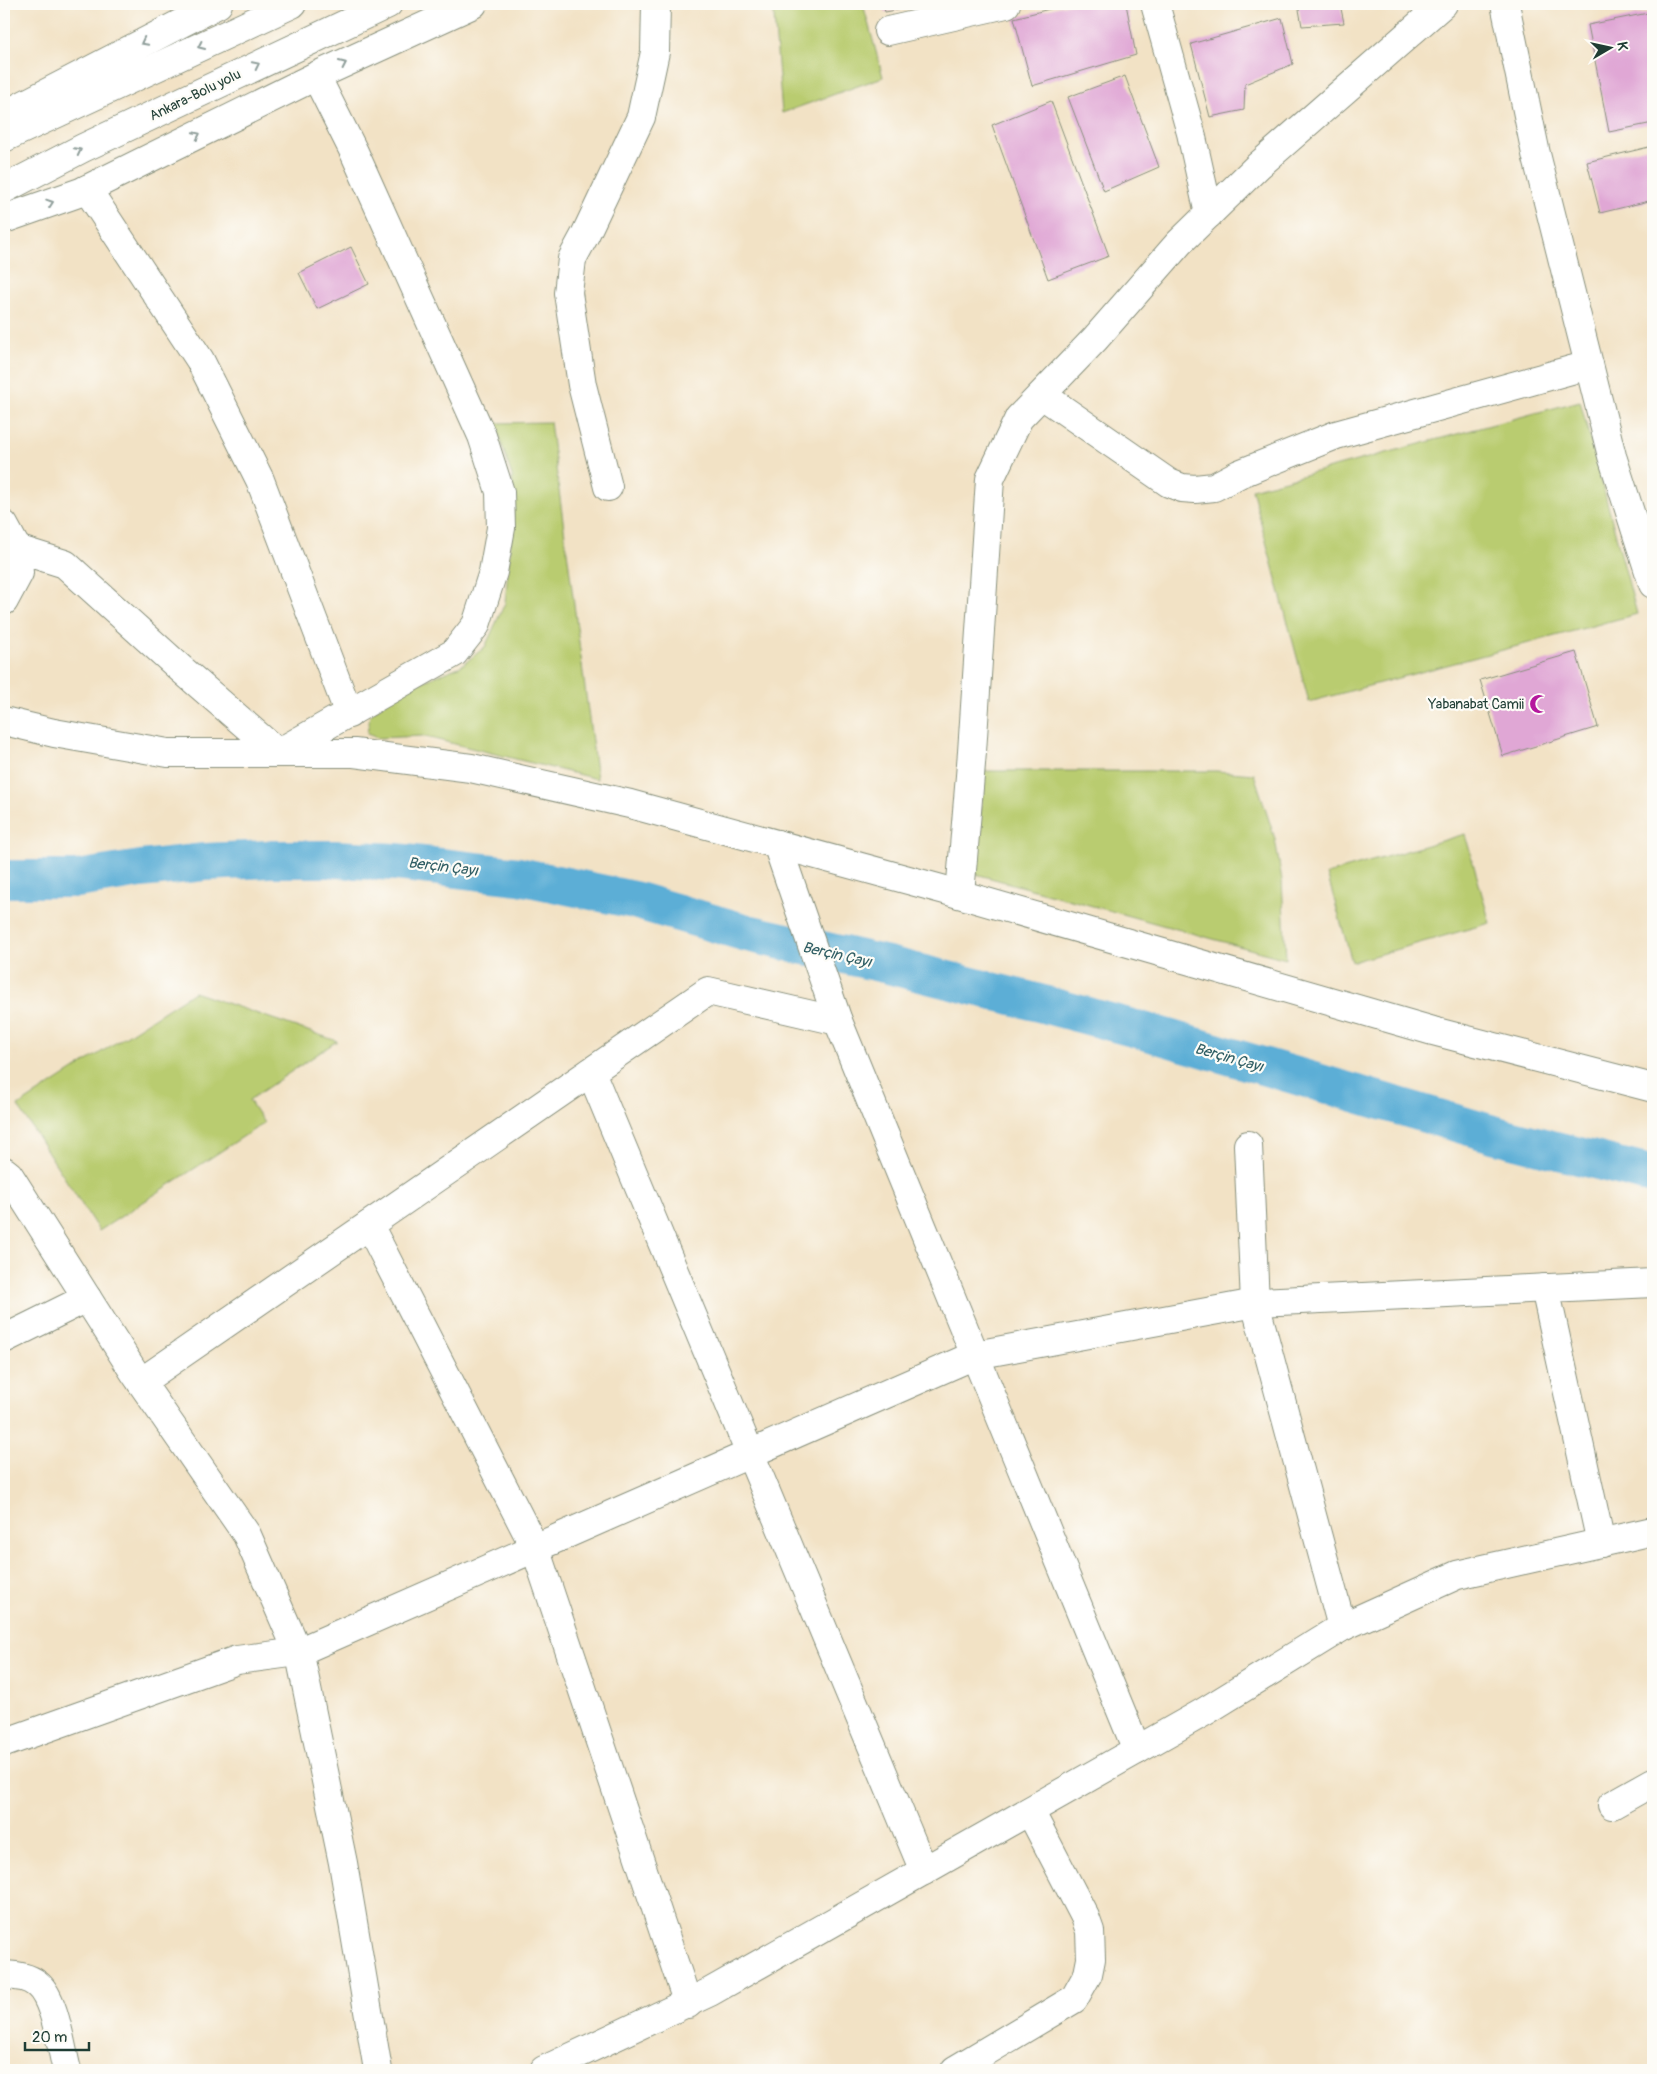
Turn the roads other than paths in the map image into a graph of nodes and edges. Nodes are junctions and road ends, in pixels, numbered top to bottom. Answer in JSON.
{"nodes":[{"id":1,"x":218,"y":4,"type":"edge"},
{"id":2,"x":292,"y":4,"type":"edge"},
{"id":3,"x":388,"y":4,"type":"edge"},
{"id":4,"x":473,"y":4,"type":"edge"},
{"id":5,"x":656,"y":4,"type":"edge"},
{"id":6,"x":1006,"y":4,"type":"edge"},
{"id":7,"x":1155,"y":4,"type":"edge"},
{"id":8,"x":1443,"y":4,"type":"edge"},
{"id":9,"x":1505,"y":4,"type":"edge"},
{"id":10,"x":888,"y":31,"type":"dead end"},
{"id":11,"x":316,"y":76,"type":"junction"},
{"id":12,"x":4,"y":119,"type":"edge"},
{"id":13,"x":4,"y":189,"type":"edge"},
{"id":14,"x":87,"y":189,"type":"junction"},
{"id":15,"x":1209,"y":214,"type":"junction"},
{"id":16,"x":4,"y":219,"type":"edge"},
{"id":17,"x":1589,"y":365,"type":"junction"},
{"id":18,"x":1042,"y":395,"type":"junction"},
{"id":19,"x":608,"y":486,"type":"dead end"},
{"id":20,"x":4,"y":524,"type":"edge"},
{"id":21,"x":18,"y":549,"type":"junction"},
{"id":22,"x":1653,"y":584,"type":"edge"},
{"id":23,"x":4,"y":601,"type":"edge"},
{"id":24,"x":349,"y":714,"type":"junction"},
{"id":25,"x":4,"y":721,"type":"edge"},
{"id":26,"x":278,"y":753,"type":"junction"},
{"id":27,"x":779,"y":851,"type":"junction"},
{"id":28,"x":960,"y":894,"type":"junction"},
{"id":29,"x":835,"y":1014,"type":"junction"},
{"id":30,"x":591,"y":1072,"type":"junction"},
{"id":31,"x":1653,"y":1088,"type":"edge"},
{"id":32,"x":1248,"y":1145,"type":"dead end"},
{"id":33,"x":4,"y":1171,"type":"edge"},
{"id":34,"x":369,"y":1225,"type":"junction"},
{"id":35,"x":1653,"y":1283,"type":"edge"},
{"id":36,"x":1545,"y":1288,"type":"junction"},
{"id":37,"x":87,"y":1298,"type":"junction"},
{"id":38,"x":1255,"y":1303,"type":"junction"},
{"id":39,"x":4,"y":1339,"type":"edge"},
{"id":40,"x":975,"y":1355,"type":"junction"},
{"id":41,"x":141,"y":1382,"type":"junction"},
{"id":42,"x":750,"y":1454,"type":"junction"},
{"id":43,"x":1653,"y":1531,"type":"edge"},
{"id":44,"x":1601,"y":1543,"type":"junction"},
{"id":45,"x":535,"y":1548,"type":"junction"},
{"id":46,"x":1342,"y":1627,"type":"junction"},
{"id":47,"x":298,"y":1652,"type":"junction"},
{"id":48,"x":4,"y":1743,"type":"edge"},
{"id":49,"x":1137,"y":1750,"type":"junction"},
{"id":50,"x":1653,"y":1782,"type":"edge"},
{"id":51,"x":1612,"y":1805,"type":"dead end"},
{"id":52,"x":1030,"y":1811,"type":"junction"},
{"id":53,"x":924,"y":1871,"type":"junction"},
{"id":54,"x":4,"y":1975,"type":"edge"},
{"id":55,"x":688,"y":2004,"type":"junction"},
{"id":56,"x":66,"y":2070,"type":"edge"},
{"id":57,"x":378,"y":2070,"type":"edge"},
{"id":58,"x":544,"y":2070,"type":"edge"},
{"id":59,"x":955,"y":2070,"type":"edge"}],
"edges":[{"from":1,"to":12,"type":"main road","one_way":true},
{"from":2,"to":12,"type":"main road","one_way":true},
{"from":13,"to":3,"type":"main road","name":"Ankara-Bolu yolu","one_way":true},
{"from":11,"to":4,"type":"main road","one_way":true},
{"from":5,"to":19,"type":"main road"},
{"from":6,"to":10,"type":"main road"},
{"from":7,"to":15,"type":"main road"},
{"from":8,"to":15,"type":"main road"},
{"from":9,"to":17,"type":"main road"},
{"from":14,"to":11,"type":"main road","one_way":true},
{"from":11,"to":24,"type":"main road"},
{"from":16,"to":14,"type":"main road","one_way":true},
{"from":14,"to":24,"type":"main road"},
{"from":15,"to":18,"type":"main road"},
{"from":17,"to":18,"type":"main road"},
{"from":17,"to":22,"type":"main road"},
{"from":18,"to":28,"type":"main road"},
{"from":20,"to":21,"type":"main road"},
{"from":21,"to":23,"type":"main road"},
{"from":21,"to":26,"type":"main road"},
{"from":24,"to":26,"type":"main road"},
{"from":25,"to":26,"type":"main road"},
{"from":26,"to":27,"type":"main road"},
{"from":27,"to":28,"type":"main road"},
{"from":27,"to":29,"type":"main road"},
{"from":28,"to":31,"type":"main road"},
{"from":29,"to":30,"type":"main road"},
{"from":29,"to":40,"type":"main road"},
{"from":30,"to":34,"type":"main road"},
{"from":30,"to":42,"type":"main road"},
{"from":32,"to":38,"type":"main road"},
{"from":33,"to":37,"type":"main road"},
{"from":34,"to":41,"type":"main road"},
{"from":34,"to":45,"type":"main road"},
{"from":35,"to":36,"type":"main road"},
{"from":36,"to":38,"type":"main road"},
{"from":36,"to":44,"type":"main road"},
{"from":37,"to":39,"type":"main road"},
{"from":37,"to":41,"type":"main road"},
{"from":38,"to":40,"type":"main road"},
{"from":38,"to":46,"type":"main road"},
{"from":40,"to":42,"type":"main road"},
{"from":40,"to":49,"type":"main road"},
{"from":41,"to":47,"type":"main road"},
{"from":42,"to":45,"type":"main road"},
{"from":42,"to":53,"type":"main road"},
{"from":43,"to":44,"type":"main road"},
{"from":44,"to":46,"type":"main road"},
{"from":45,"to":47,"type":"main road"},
{"from":45,"to":55,"type":"main road"},
{"from":46,"to":49,"type":"main road"},
{"from":47,"to":48,"type":"main road"},
{"from":47,"to":57,"type":"main road"},
{"from":49,"to":52,"type":"main road"},
{"from":50,"to":51,"type":"main road"},
{"from":52,"to":53,"type":"main road"},
{"from":52,"to":59,"type":"main road"},
{"from":53,"to":55,"type":"main road"},
{"from":54,"to":56,"type":"main road"},
{"from":55,"to":58,"type":"main road"}]}
